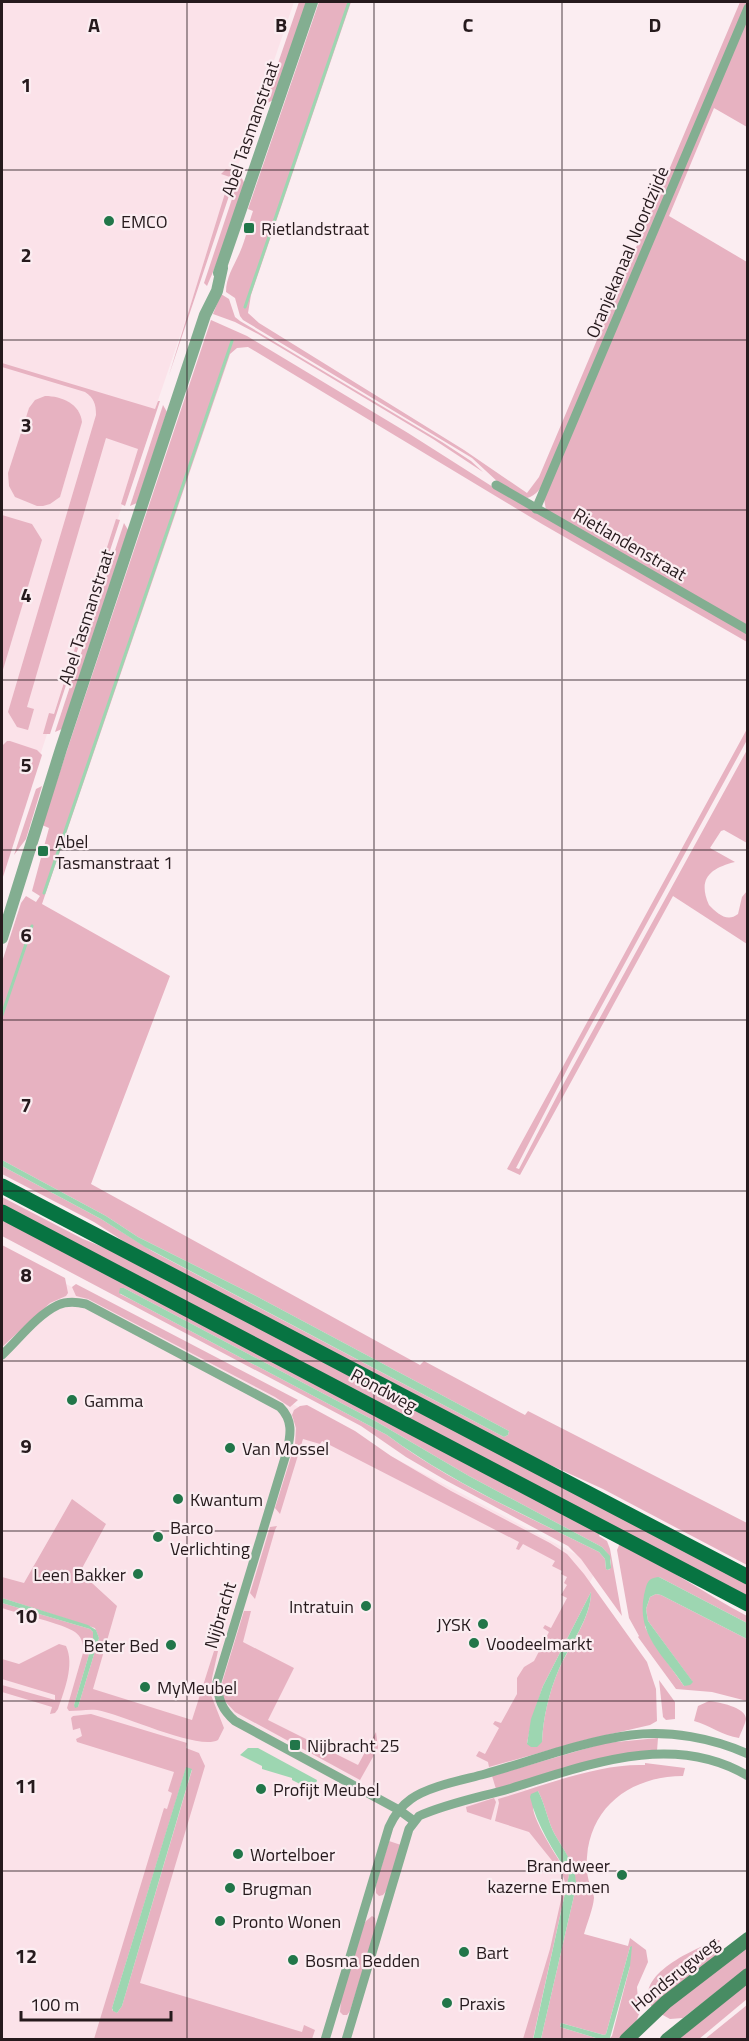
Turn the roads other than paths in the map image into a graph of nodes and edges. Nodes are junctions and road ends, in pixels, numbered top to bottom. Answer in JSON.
{"nodes":[{"id":1,"x":312,"y":2,"type":"edge"},
{"id":2,"x":747,"y":8,"type":"edge"},
{"id":3,"x":496,"y":486,"type":"dead end"},
{"id":4,"x":536,"y":509,"type":"junction"},
{"id":5,"x":747,"y":630,"type":"edge"},
{"id":6,"x":2,"y":938,"type":"edge"},
{"id":7,"x":2,"y":1186,"type":"edge"},
{"id":8,"x":2,"y":1212,"type":"edge"},
{"id":9,"x":2,"y":1355,"type":"edge"},
{"id":10,"x":747,"y":1577,"type":"edge"},
{"id":11,"x":747,"y":1604,"type":"edge"},
{"id":12,"x":686,"y":1737,"type":"junction"},
{"id":13,"x":684,"y":1754,"type":"junction"},
{"id":14,"x":747,"y":1754,"type":"edge"},
{"id":15,"x":747,"y":1776,"type":"edge"},
{"id":16,"x":399,"y":1810,"type":"junction"},
{"id":17,"x":414,"y":1821,"type":"junction"},
{"id":18,"x":747,"y":1939,"type":"edge"},
{"id":19,"x":747,"y":1975,"type":"edge"},
{"id":20,"x":325,"y":2040,"type":"edge"},
{"id":21,"x":346,"y":2040,"type":"edge"},
{"id":22,"x":626,"y":2040,"type":"edge"},
{"id":23,"x":667,"y":2040,"type":"edge"}],
"edges":[{"from":1,"to":6,"type":"street","name":"Abel Tasmanstraat"},
{"from":2,"to":4,"type":"street","name":"Oranjekanaal Noordzijde"},
{"from":3,"to":4,"type":"street","name":"Rietlandenstraat"},
{"from":4,"to":5,"type":"street","name":"Rietlandenstraat"},
{"from":7,"to":10,"type":"main road","name":"Rondweg"},
{"from":8,"to":11,"type":"main road","name":"Rondweg"},
{"from":9,"to":16,"type":"street","name":"Nijbracht"},
{"from":12,"to":13,"type":"street"},
{"from":12,"to":14,"type":"street"},
{"from":12,"to":16,"type":"street"},
{"from":13,"to":15,"type":"street"},
{"from":13,"to":17,"type":"street"},
{"from":16,"to":17,"type":"street","name":"Nijbracht"},
{"from":16,"to":20,"type":"street"},
{"from":17,"to":21,"type":"street"},
{"from":18,"to":22,"type":"main road","name":"Hondsrugweg"},
{"from":19,"to":23,"type":"main road"}]}
